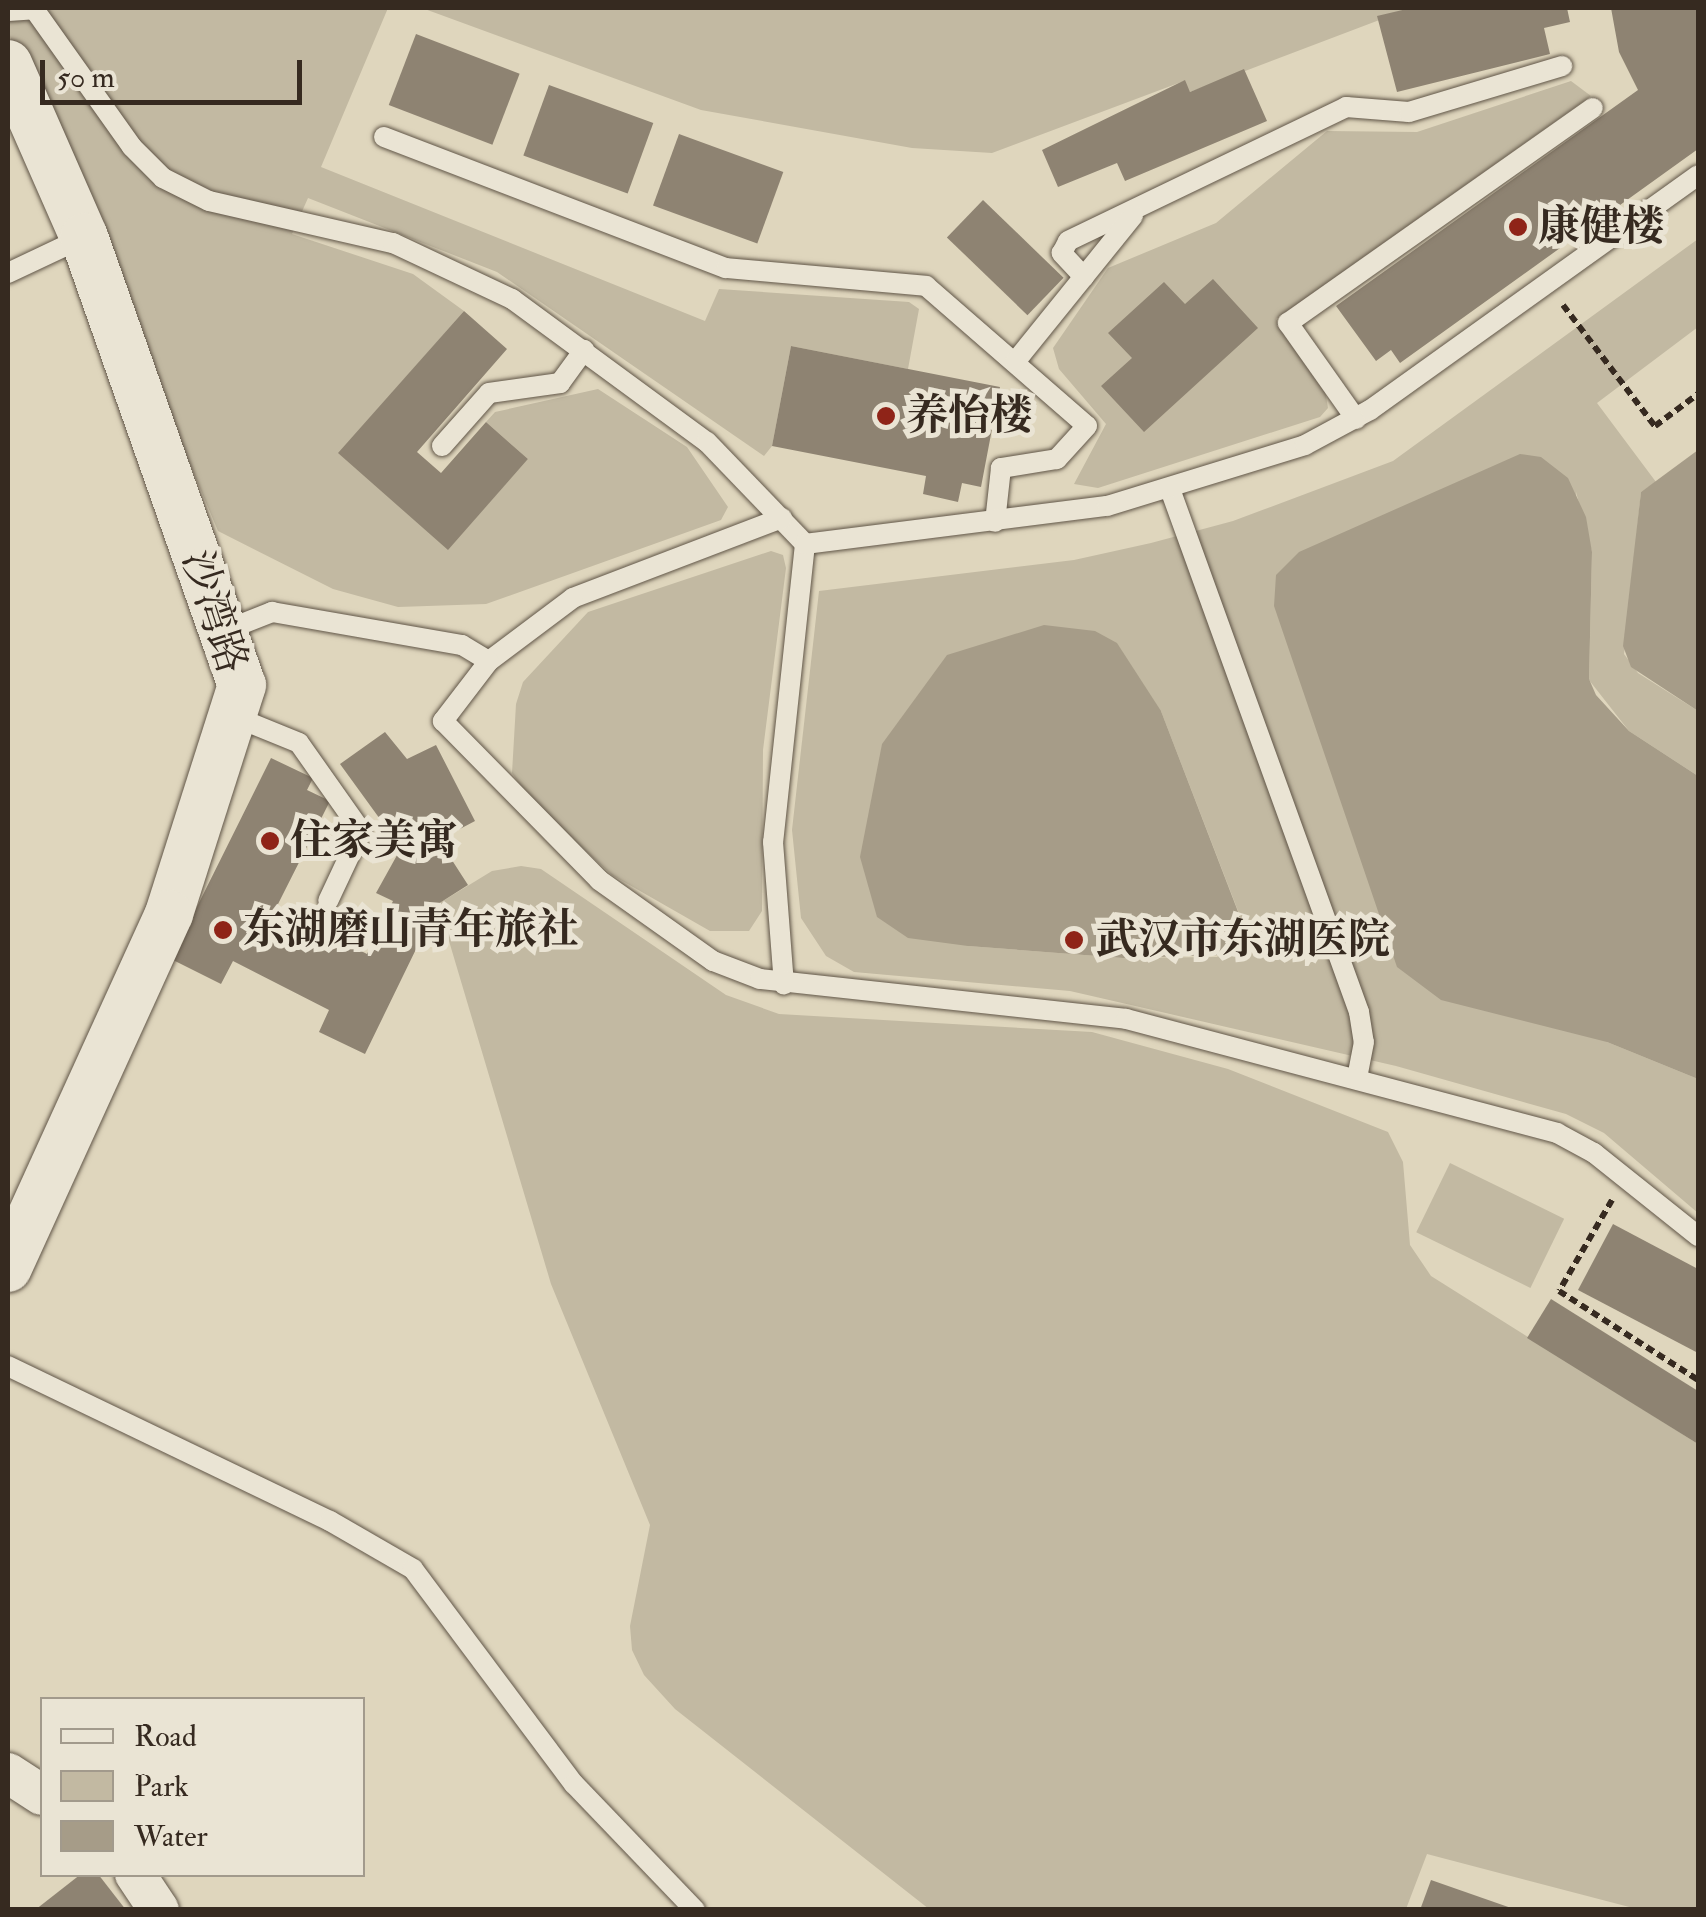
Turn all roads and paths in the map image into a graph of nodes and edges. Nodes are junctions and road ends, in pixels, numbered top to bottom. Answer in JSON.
{"nodes":[{"id":1,"x":8,"y":11,"type":"edge"},
{"id":2,"x":8,"y":64,"type":"edge"},
{"id":3,"x":1562,"y":66,"type":"dead end"},
{"id":4,"x":1592,"y":108,"type":"dead end"},
{"id":5,"x":384,"y":138,"type":"dead end"},
{"id":6,"x":1698,"y":176,"type":"edge"},
{"id":7,"x":1136,"y":213,"type":"junction"},
{"id":8,"x":84,"y":237,"type":"junction"},
{"id":9,"x":8,"y":273,"type":"edge"},
{"id":10,"x":1084,"y":277,"type":"junction"},
{"id":11,"x":1547,"y":284,"type":"junction"},
{"id":12,"x":584,"y":350,"type":"junction"},
{"id":13,"x":1014,"y":362,"type":"junction"},
{"id":14,"x":1698,"y":394,"type":"edge"},
{"id":15,"x":1356,"y":419,"type":"junction"},
{"id":16,"x":442,"y":446,"type":"dead end"},
{"id":17,"x":1170,"y":489,"type":"junction"},
{"id":18,"x":782,"y":518,"type":"junction"},
{"id":19,"x":995,"y":522,"type":"junction"},
{"id":20,"x":806,"y":544,"type":"junction"},
{"id":21,"x":224,"y":631,"type":"junction"},
{"id":22,"x":489,"y":662,"type":"junction"},
{"id":23,"x":232,"y":716,"type":"junction"},
{"id":24,"x":328,"y":900,"type":"dead end"},
{"id":25,"x":784,"y":985,"type":"junction"},
{"id":26,"x":1357,"y":1080,"type":"junction"},
{"id":27,"x":1630,"y":1182,"type":"junction"},
{"id":28,"x":1698,"y":1236,"type":"edge"},
{"id":29,"x":8,"y":1268,"type":"edge"},
{"id":30,"x":8,"y":1366,"type":"edge"},
{"id":31,"x":1698,"y":1380,"type":"edge"},
{"id":32,"x":8,"y":1772,"type":"edge"},
{"id":33,"x":40,"y":1794,"type":"edge"},
{"id":34,"x":138,"y":1877,"type":"edge"},
{"id":35,"x":160,"y":1910,"type":"edge"},
{"id":36,"x":695,"y":1910,"type":"edge"}],
"edges":[{"from":1,"to":12,"type":"lane"},
{"from":2,"to":8,"type":"street","name":"沙湾路"},
{"from":3,"to":7,"type":"lane"},
{"from":4,"to":15,"type":"lane"},
{"from":5,"to":13,"type":"lane"},
{"from":6,"to":11,"type":"lane"},
{"from":7,"to":10,"type":"lane"},
{"from":7,"to":10,"type":"lane"},
{"from":8,"to":9,"type":"lane"},
{"from":8,"to":21,"type":"street","name":"沙湾路"},
{"from":10,"to":13,"type":"lane"},
{"from":11,"to":14,"type":"path"},
{"from":11,"to":15,"type":"lane"},
{"from":12,"to":16,"type":"lane"},
{"from":12,"to":18,"type":"lane"},
{"from":13,"to":19,"type":"lane"},
{"from":15,"to":17,"type":"lane"},
{"from":17,"to":19,"type":"lane"},
{"from":17,"to":26,"type":"lane"},
{"from":18,"to":20,"type":"lane"},
{"from":18,"to":22,"type":"lane"},
{"from":19,"to":20,"type":"lane"},
{"from":20,"to":25,"type":"lane"},
{"from":21,"to":22,"type":"lane"},
{"from":21,"to":23,"type":"street","name":"沙湾路"},
{"from":22,"to":25,"type":"lane"},
{"from":23,"to":24,"type":"lane"},
{"from":23,"to":29,"type":"street","name":"沙湾路"},
{"from":25,"to":26,"type":"lane"},
{"from":26,"to":27,"type":"lane"},
{"from":27,"to":28,"type":"lane"},
{"from":27,"to":31,"type":"path"},
{"from":30,"to":36,"type":"lane"},
{"from":32,"to":33,"type":"street"},
{"from":34,"to":35,"type":"street"}]}
